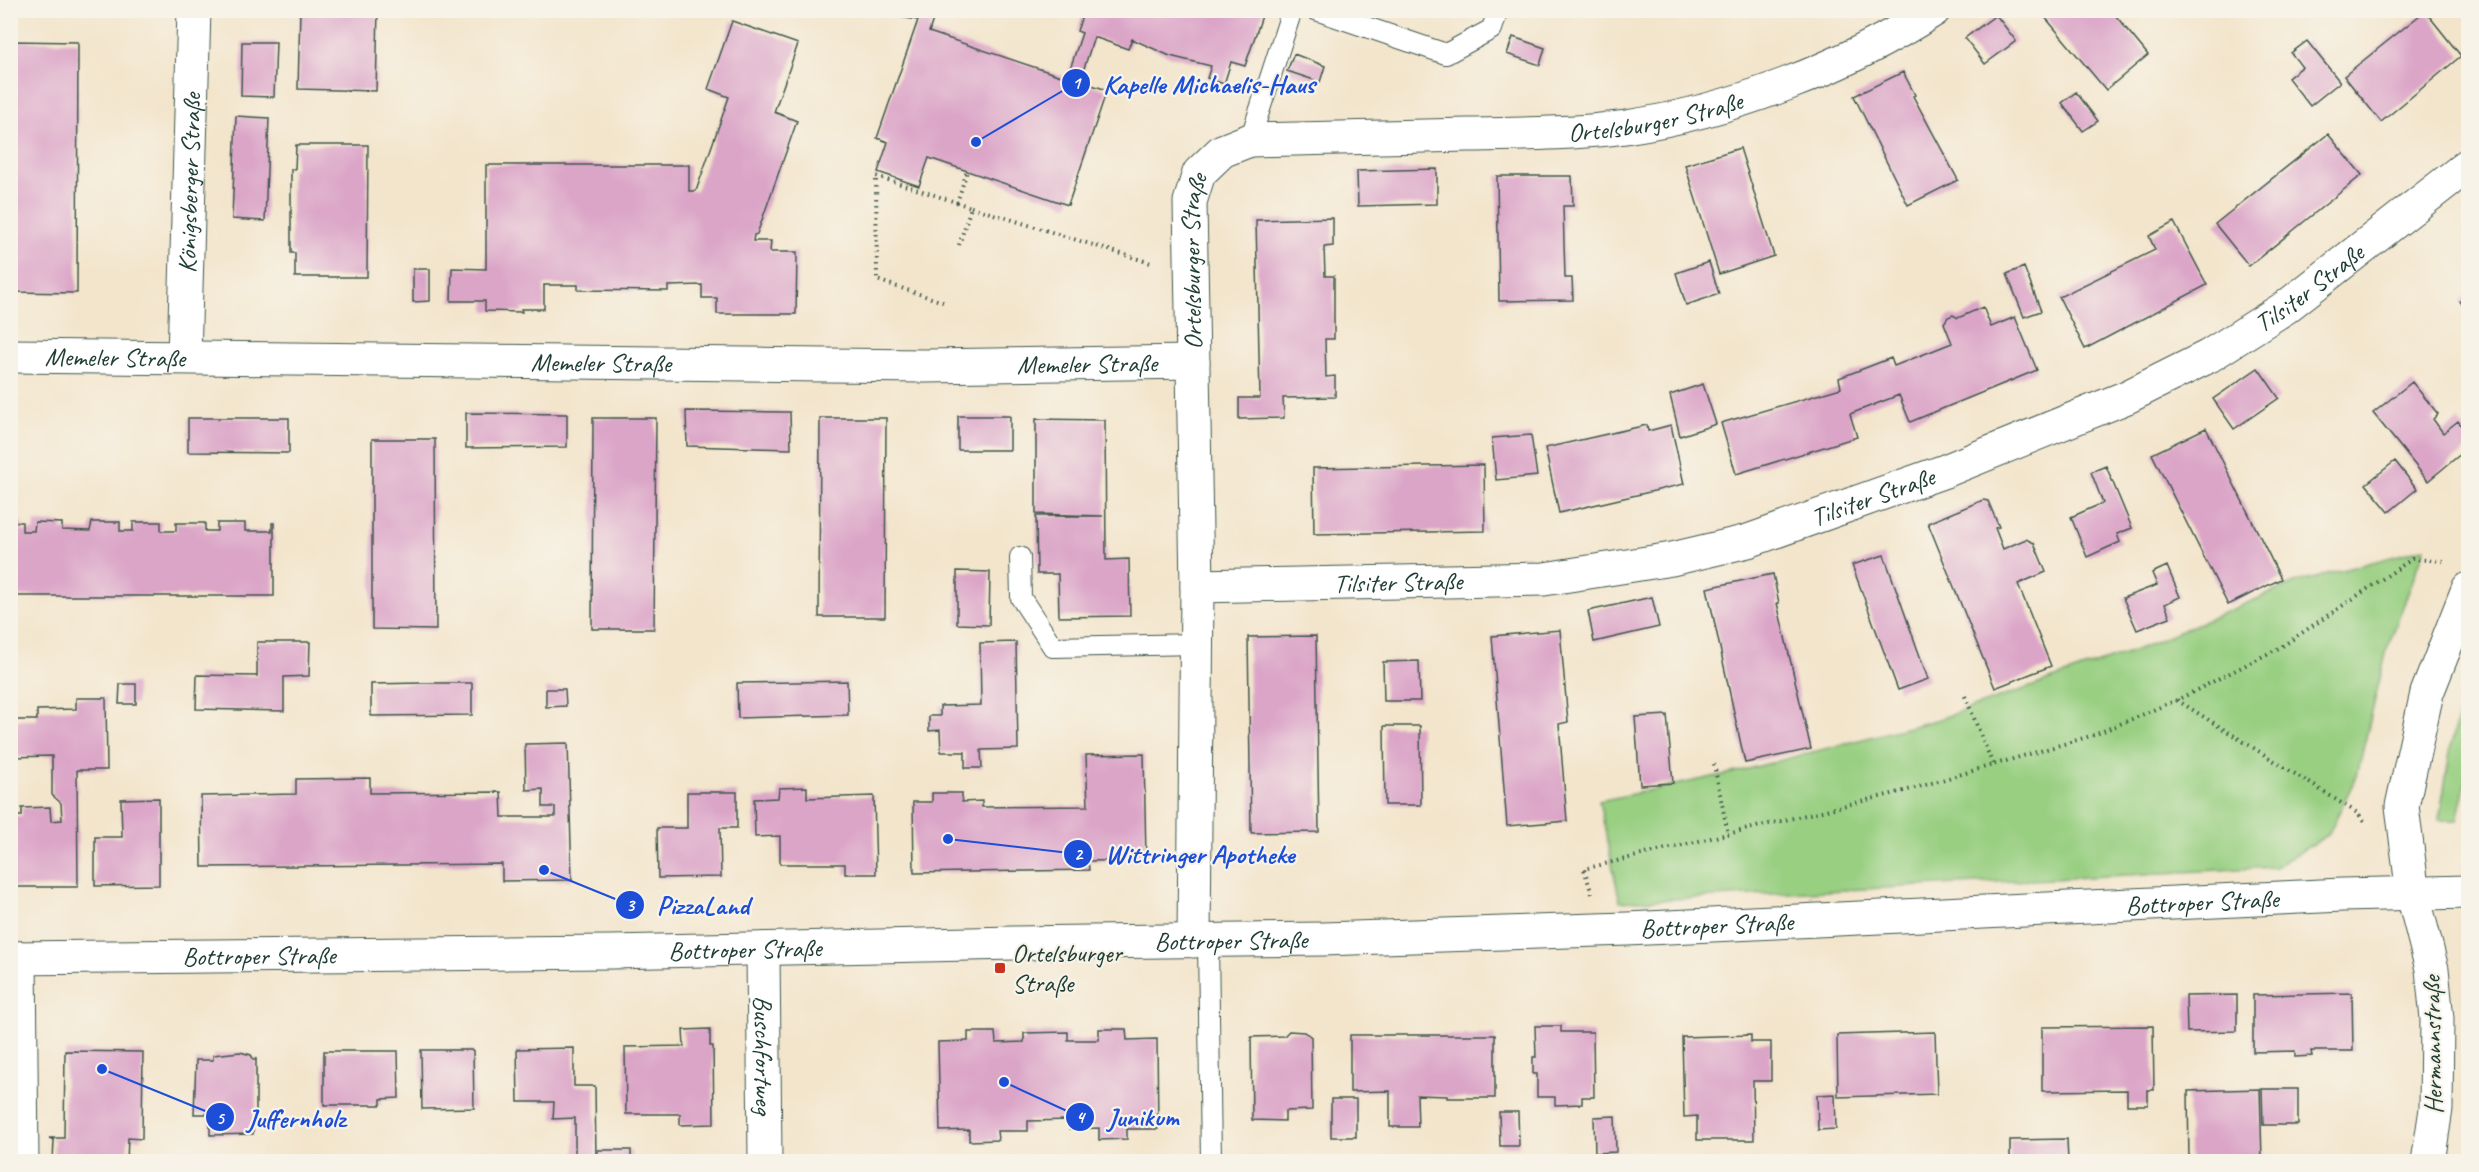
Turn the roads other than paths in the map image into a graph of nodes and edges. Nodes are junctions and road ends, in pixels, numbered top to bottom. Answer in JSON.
{"nodes":[{"id":1,"x":194,"y":10,"type":"edge"},
{"id":2,"x":1292,"y":10,"type":"edge"},
{"id":3,"x":1316,"y":10,"type":"edge"},
{"id":4,"x":1498,"y":10,"type":"edge"},
{"id":5,"x":1934,"y":10,"type":"edge"},
{"id":6,"x":1250,"y":140,"type":"junction"},
{"id":7,"x":2469,"y":165,"type":"edge"},
{"id":8,"x":10,"y":356,"type":"edge"},
{"id":9,"x":184,"y":357,"type":"junction"},
{"id":10,"x":1193,"y":362,"type":"junction"},
{"id":11,"x":1020,"y":557,"type":"dead end"},
{"id":12,"x":1197,"y":586,"type":"junction"},
{"id":13,"x":2469,"y":589,"type":"edge"},
{"id":14,"x":1197,"y":644,"type":"junction"},
{"id":15,"x":2469,"y":892,"type":"edge"},
{"id":16,"x":2413,"y":895,"type":"junction"},
{"id":17,"x":1201,"y":941,"type":"junction"},
{"id":18,"x":763,"y":949,"type":"junction"},
{"id":19,"x":15,"y":958,"type":"edge"},
{"id":20,"x":21,"y":1161,"type":"edge"},
{"id":21,"x":765,"y":1161,"type":"edge"},
{"id":22,"x":1210,"y":1161,"type":"edge"},
{"id":23,"x":2428,"y":1161,"type":"edge"}],
"edges":[{"from":1,"to":9,"type":"street","name":"Königsberger Straße"},
{"from":2,"to":6,"type":"lane"},
{"from":3,"to":4,"type":"lane"},
{"from":5,"to":6,"type":"street","name":"Ortelsburger Straße"},
{"from":6,"to":10,"type":"street","name":"Ortelsburger Straße"},
{"from":7,"to":12,"type":"street","name":"Tilsiter Straße"},
{"from":8,"to":9,"type":"street","name":"Memeler Straße"},
{"from":9,"to":10,"type":"street","name":"Memeler Straße"},
{"from":10,"to":12,"type":"street","name":"Ortelsburger Straße"},
{"from":11,"to":14,"type":"lane"},
{"from":12,"to":14,"type":"street","name":"Ortelsburger Straße"},
{"from":13,"to":16,"type":"street"},
{"from":14,"to":17,"type":"street","name":"Ortelsburger Straße"},
{"from":15,"to":16,"type":"street","name":"Bottroper Straße"},
{"from":16,"to":17,"type":"street","name":"Bottroper Straße"},
{"from":16,"to":23,"type":"street","name":"Hermannstraße"},
{"from":17,"to":18,"type":"street","name":"Bottroper Straße"},
{"from":17,"to":22,"type":"lane"},
{"from":18,"to":19,"type":"street","name":"Bottroper Straße"},
{"from":18,"to":21,"type":"street","name":"Buschfortweg"},
{"from":19,"to":20,"type":"street"}]}
